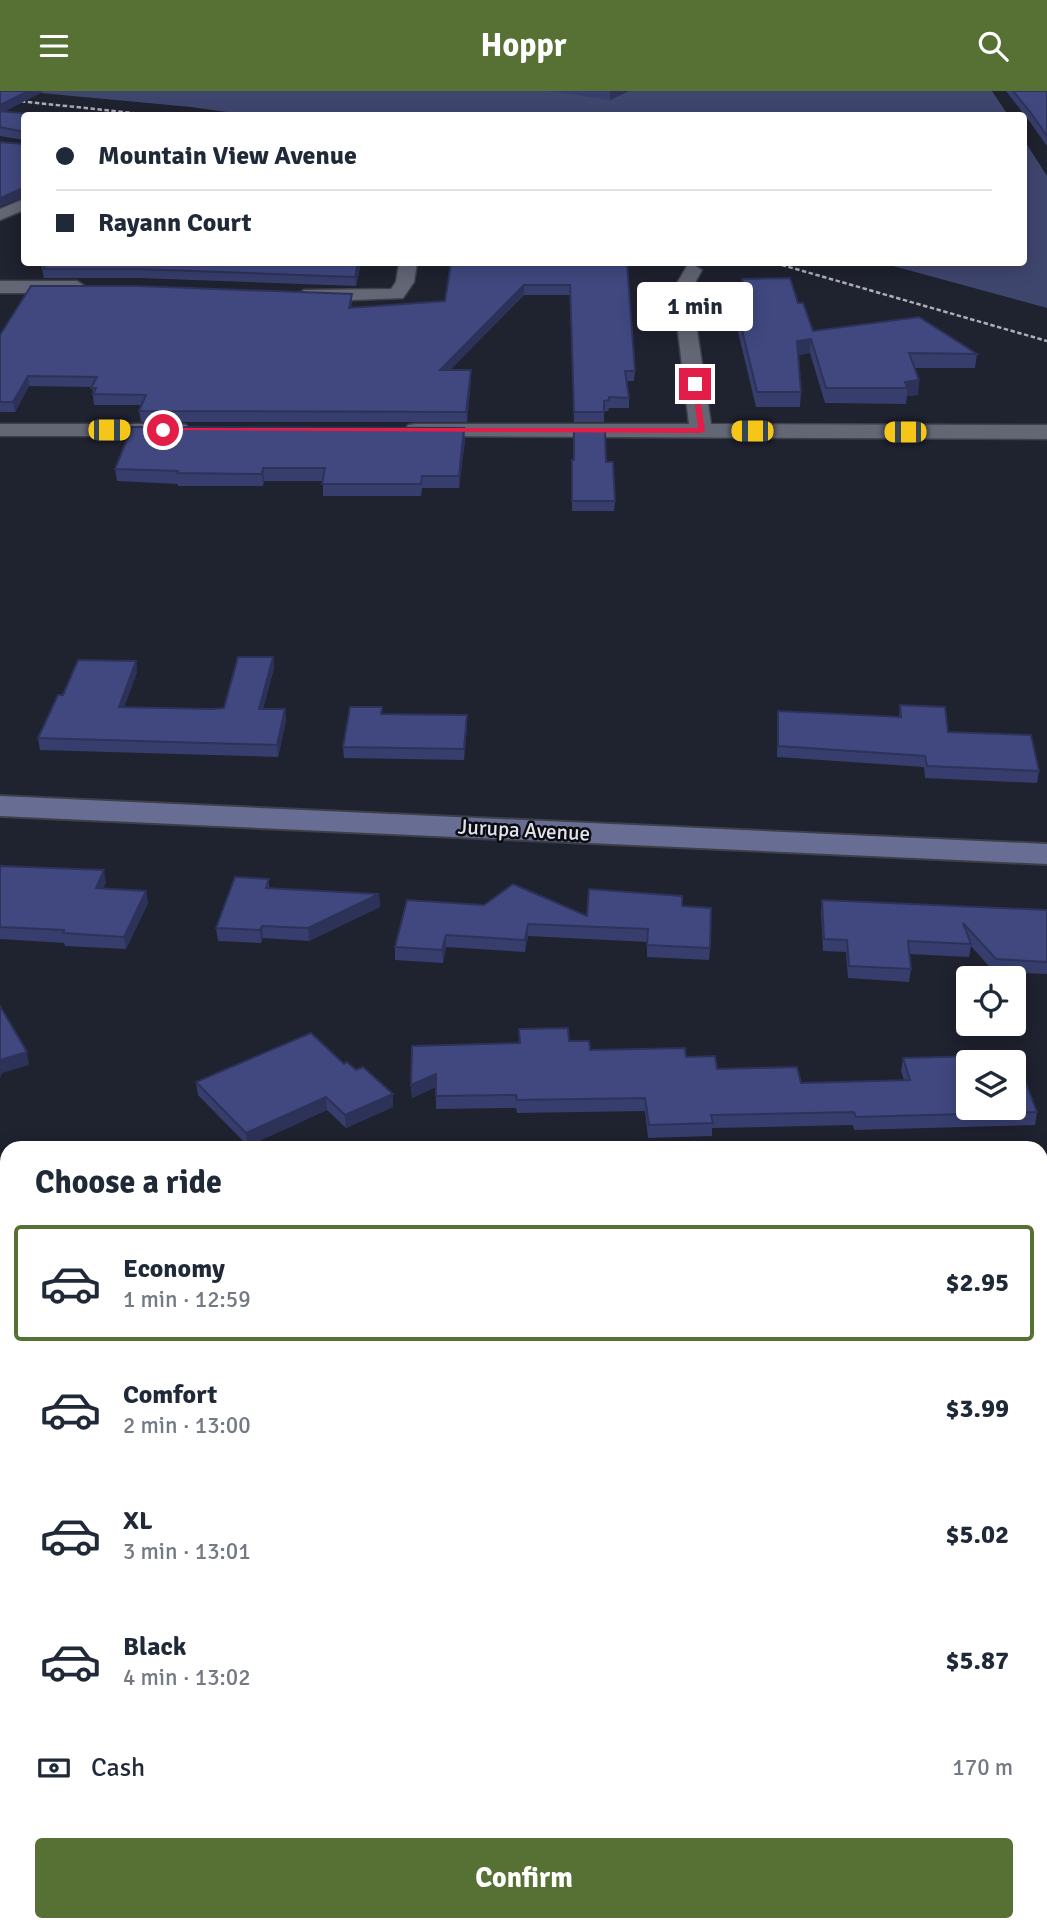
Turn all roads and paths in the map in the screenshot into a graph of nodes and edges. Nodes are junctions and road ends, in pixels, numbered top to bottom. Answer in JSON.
{"nodes":[{"id":1,"x":21,"y":205,"type":"edge"},
{"id":2,"x":0,"y":215,"type":"edge"},
{"id":3,"x":408,"y":266,"type":"edge"},
{"id":4,"x":693,"y":270,"type":"dead end"},
{"id":5,"x":0,"y":287,"type":"edge"},
{"id":6,"x":98,"y":287,"type":"edge"},
{"id":7,"x":281,"y":296,"type":"edge"},
{"id":8,"x":0,"y":430,"type":"edge"},
{"id":9,"x":204,"y":430,"type":"edge"},
{"id":10,"x":396,"y":430,"type":"edge"},
{"id":11,"x":701,"y":431,"type":"junction"},
{"id":12,"x":1047,"y":432,"type":"edge"},
{"id":13,"x":0,"y":806,"type":"edge"},
{"id":14,"x":1047,"y":854,"type":"edge"}],
"edges":[{"from":1,"to":2,"type":"street"},
{"from":3,"to":7,"type":"street"},
{"from":4,"to":11,"type":"street"},
{"from":5,"to":6,"type":"street"},
{"from":8,"to":9,"type":"street"},
{"from":10,"to":11,"type":"street"},
{"from":11,"to":12,"type":"street"},
{"from":13,"to":14,"type":"main road","name":"Jurupa Avenue"}]}
